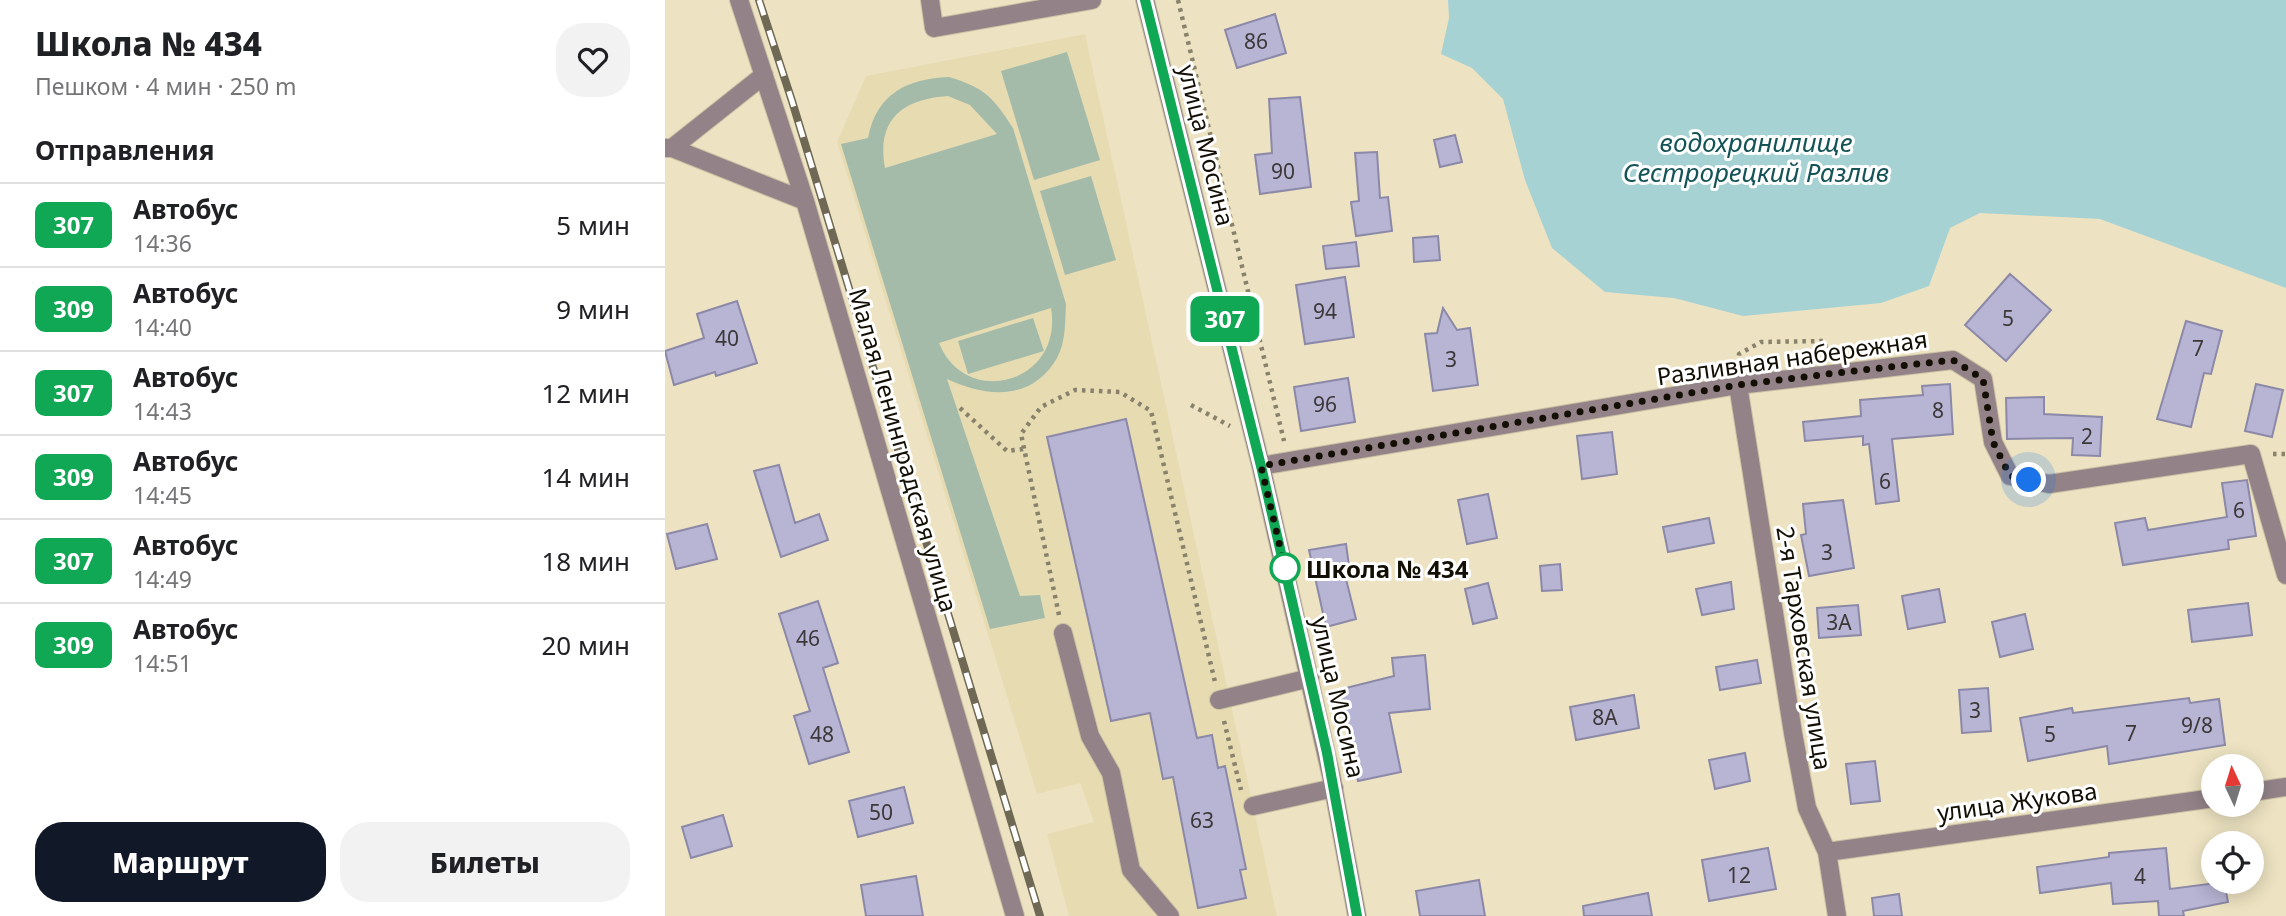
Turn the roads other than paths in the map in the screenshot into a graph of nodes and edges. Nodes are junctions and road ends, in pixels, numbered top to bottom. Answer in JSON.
{"nodes":[{"id":1,"x":739,"y":0,"type":"edge"},
{"id":2,"x":930,"y":0,"type":"edge"},
{"id":3,"x":1093,"y":0,"type":"edge"},
{"id":4,"x":1145,"y":0,"type":"edge"},
{"id":5,"x":764,"y":75,"type":"junction"},
{"id":6,"x":668,"y":148,"type":"edge"},
{"id":7,"x":805,"y":201,"type":"junction"},
{"id":8,"x":1738,"y":385,"type":"junction"},
{"id":9,"x":1261,"y":466,"type":"junction"},
{"id":10,"x":2286,"y":575,"type":"edge"},
{"id":11,"x":1063,"y":633,"type":"road end"},
{"id":12,"x":1310,"y":678,"type":"junction"},
{"id":13,"x":1219,"y":699,"type":"road end"},
{"id":14,"x":2286,"y":787,"type":"edge"},
{"id":15,"x":1334,"y":788,"type":"junction"},
{"id":16,"x":2265,"y":790,"type":"edge"},
{"id":17,"x":2201,"y":799,"type":"edge"},
{"id":18,"x":1254,"y":806,"type":"dead end"},
{"id":19,"x":1827,"y":852,"type":"junction"},
{"id":20,"x":1015,"y":916,"type":"edge"},
{"id":21,"x":1170,"y":916,"type":"edge"},
{"id":22,"x":1357,"y":916,"type":"edge"},
{"id":23,"x":1837,"y":916,"type":"edge"}],
"edges":[{"from":1,"to":5,"type":"street","name":"Малая Ленинградская улица"},
{"from":2,"to":3,"type":"street"},
{"from":4,"to":9,"type":"street","name":"улица Мосина"},
{"from":5,"to":6,"type":"street"},
{"from":5,"to":7,"type":"street","name":"Малая Ленинградская улица"},
{"from":6,"to":7,"type":"street"},
{"from":7,"to":20,"type":"street","name":"Малая Ленинградская улица"},
{"from":8,"to":9,"type":"street","name":"Разливная набережная"},
{"from":8,"to":10,"type":"street","name":"Разливная набережная"},
{"from":8,"to":19,"type":"street","name":"2-я Тарховская улица"},
{"from":9,"to":12,"type":"street","name":"улица Мосина"},
{"from":11,"to":21,"type":"street"},
{"from":12,"to":13,"type":"street"},
{"from":12,"to":15,"type":"street","name":"улица Мосина"},
{"from":14,"to":16,"type":"street"},
{"from":15,"to":18,"type":"street"},
{"from":15,"to":22,"type":"street","name":"улица Мосина"},
{"from":17,"to":19,"type":"street","name":"улица Жукова"},
{"from":19,"to":23,"type":"street","name":"2-я Тарховская улица"}]}
